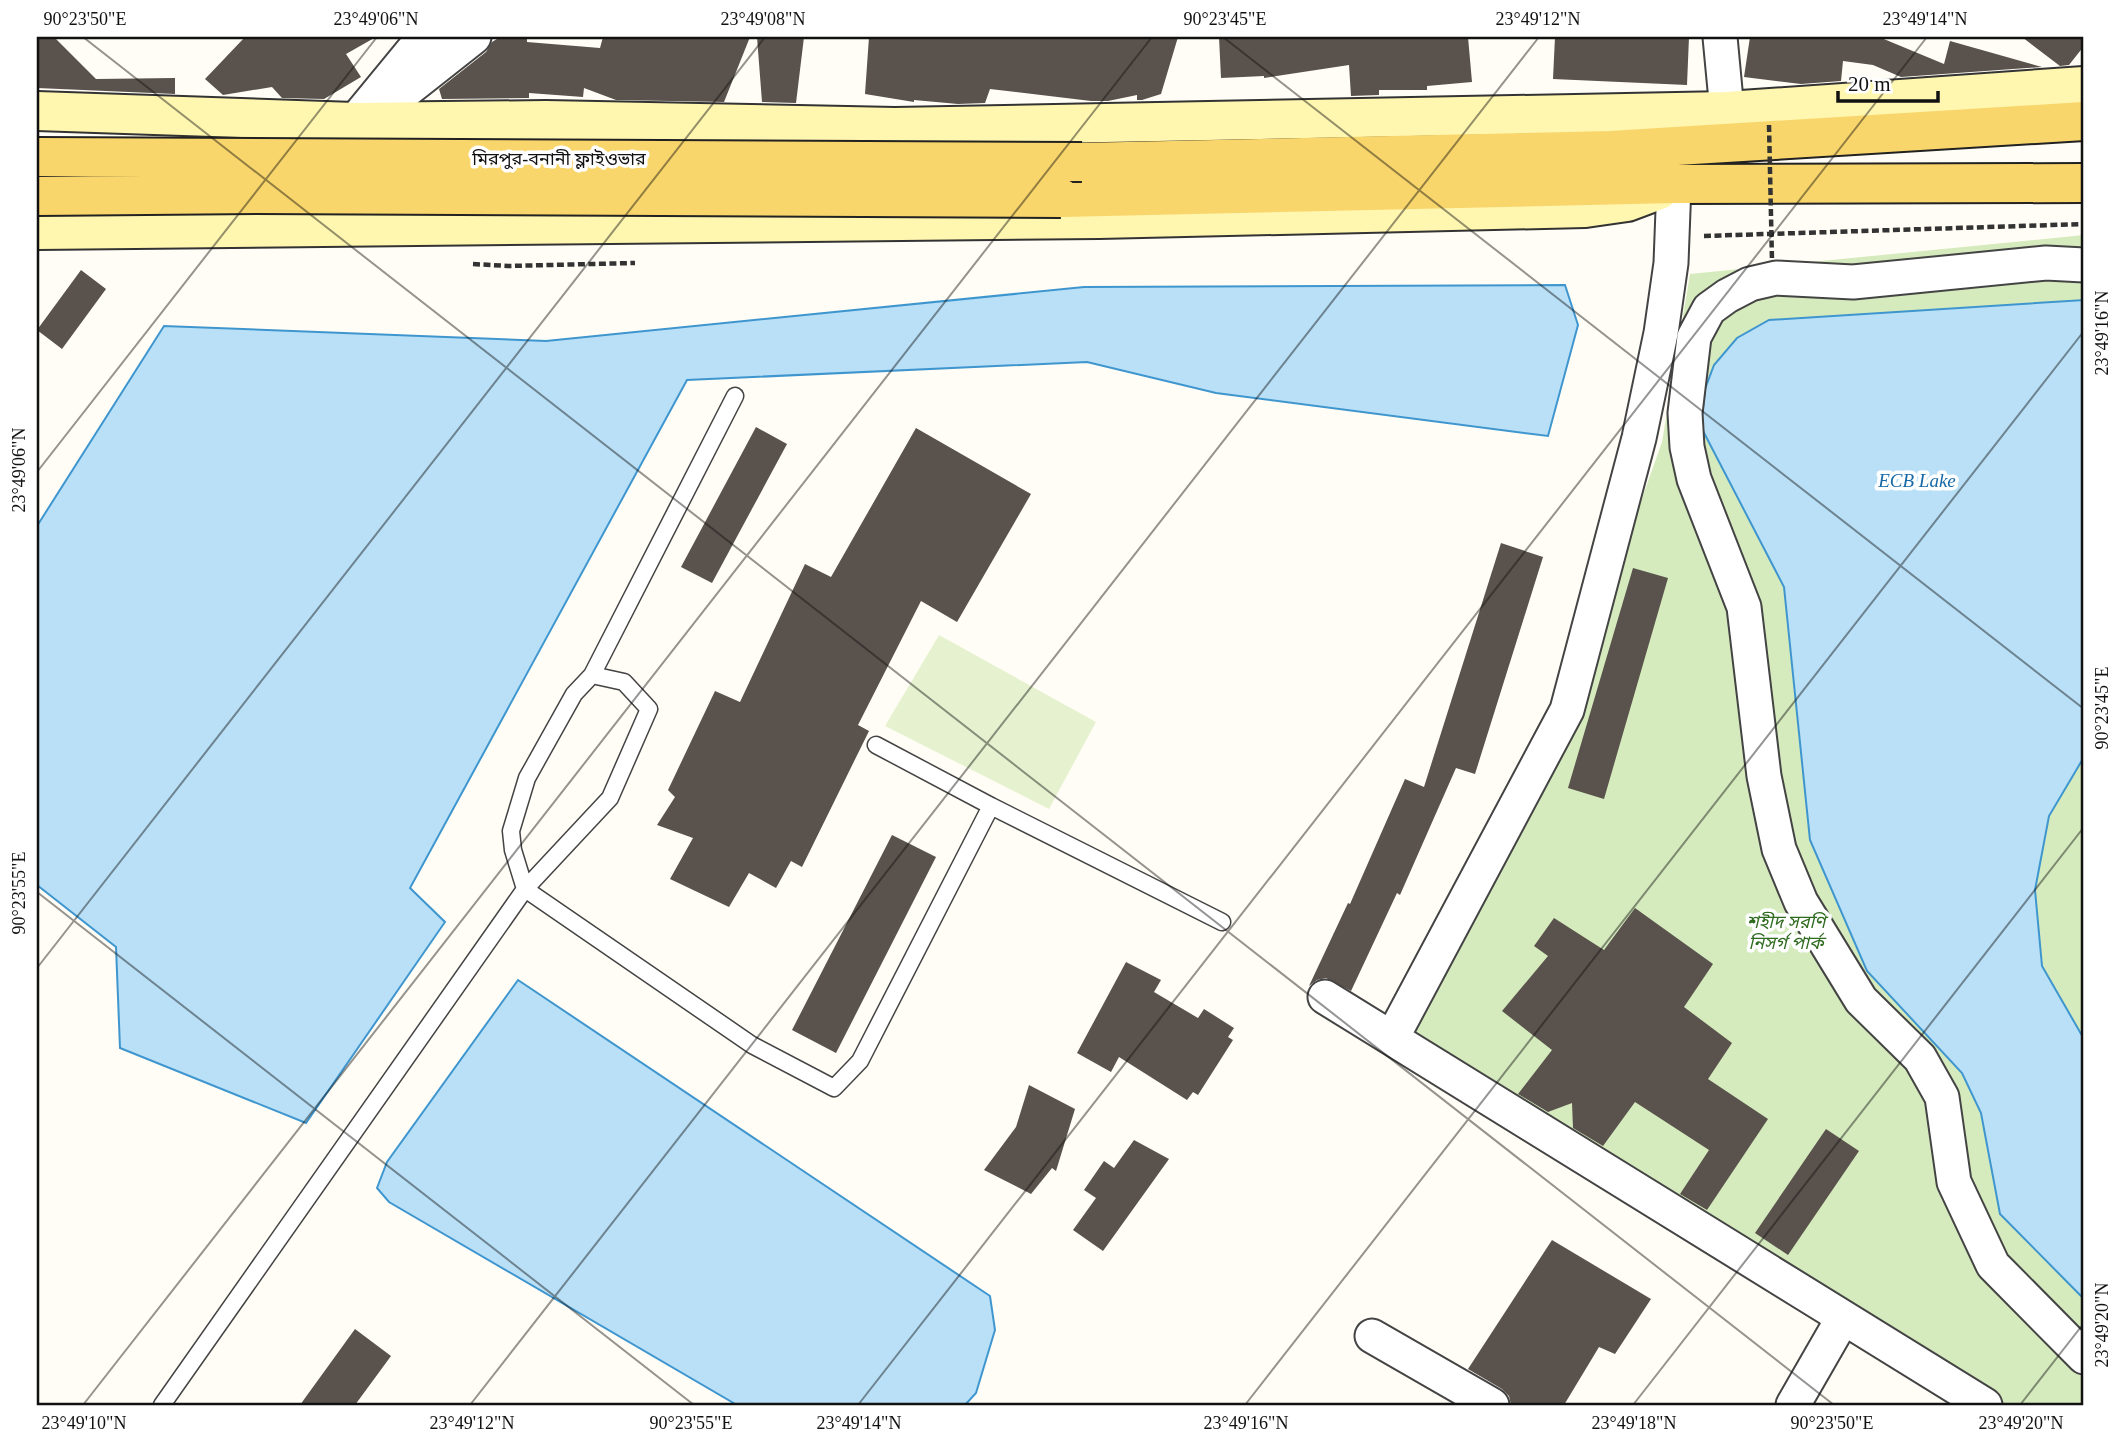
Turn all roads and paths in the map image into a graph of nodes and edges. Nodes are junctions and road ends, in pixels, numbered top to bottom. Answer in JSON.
{"nodes":[{"id":1,"x":474,"y":37,"type":"edge"},
{"id":2,"x":1720,"y":37,"type":"edge"},
{"id":3,"x":417,"y":41,"type":"edge"},
{"id":4,"x":2084,"y":86,"type":"edge"},
{"id":5,"x":37,"y":111,"type":"edge"},
{"id":6,"x":1727,"y":111,"type":"junction"},
{"id":7,"x":2084,"y":121,"type":"edge"},
{"id":8,"x":371,"y":122,"type":"junction"},
{"id":9,"x":1769,"y":125,"type":"dead end"},
{"id":10,"x":37,"y":157,"type":"edge"},
{"id":11,"x":2084,"y":183,"type":"edge"},
{"id":12,"x":1674,"y":184,"type":"junction"},
{"id":13,"x":37,"y":222,"type":"edge"},
{"id":14,"x":2084,"y":224,"type":"edge"},
{"id":15,"x":319,"y":227,"type":"junction"},
{"id":16,"x":1691,"y":237,"type":"dead end"},
{"id":17,"x":1772,"y":261,"type":"dead end"},
{"id":18,"x":2084,"y":265,"type":"edge"},
{"id":19,"x":734,"y":396,"type":"dead end"},
{"id":20,"x":592,"y":675,"type":"junction"},
{"id":21,"x":876,"y":745,"type":"dead end"},
{"id":22,"x":990,"y":806,"type":"junction"},
{"id":23,"x":525,"y":889,"type":"junction"},
{"id":24,"x":1222,"y":922,"type":"dead end"},
{"id":25,"x":1325,"y":997,"type":"dead end"},
{"id":26,"x":1392,"y":1038,"type":"junction"},
{"id":27,"x":1843,"y":1318,"type":"junction"},
{"id":28,"x":1372,"y":1336,"type":"dead end"},
{"id":29,"x":2084,"y":1357,"type":"edge"},
{"id":30,"x":162,"y":1405,"type":"edge"},
{"id":31,"x":1492,"y":1405,"type":"edge"},
{"id":32,"x":1793,"y":1405,"type":"edge"},
{"id":33,"x":1985,"y":1405,"type":"edge"}],
"edges":[{"from":1,"to":8,"type":"street"},
{"from":2,"to":6,"type":"street"},
{"from":3,"to":8,"type":"street"},
{"from":4,"to":6,"type":"main road"},
{"from":5,"to":8,"type":"main road"},
{"from":6,"to":8,"type":"main road"},
{"from":7,"to":10,"type":"main road","name":"মিরপুর-বনানী ফ্লাইওভার","bridge":true},
{"from":8,"to":15,"type":"street"},
{"from":9,"to":17,"type":"path","bridge":true},
{"from":11,"to":12,"type":"main road","name":"মিরপুর-বনানী ফ্লাইওভার"},
{"from":12,"to":13,"type":"main road","name":"মিরপুর-বনানী ফ্লাইওভার","bridge":true},
{"from":12,"to":15,"type":"main road"},
{"from":12,"to":26,"type":"street"},
{"from":13,"to":15,"type":"main road"},
{"from":14,"to":16,"type":"path"},
{"from":18,"to":29,"type":"street"},
{"from":19,"to":20,"type":"lane"},
{"from":20,"to":23,"type":"lane"},
{"from":20,"to":23,"type":"lane"},
{"from":21,"to":22,"type":"lane"},
{"from":22,"to":23,"type":"lane"},
{"from":22,"to":24,"type":"lane"},
{"from":23,"to":30,"type":"lane"},
{"from":25,"to":26,"type":"street"},
{"from":26,"to":27,"type":"street"},
{"from":27,"to":32,"type":"street"},
{"from":27,"to":33,"type":"street"},
{"from":28,"to":31,"type":"street"}]}
